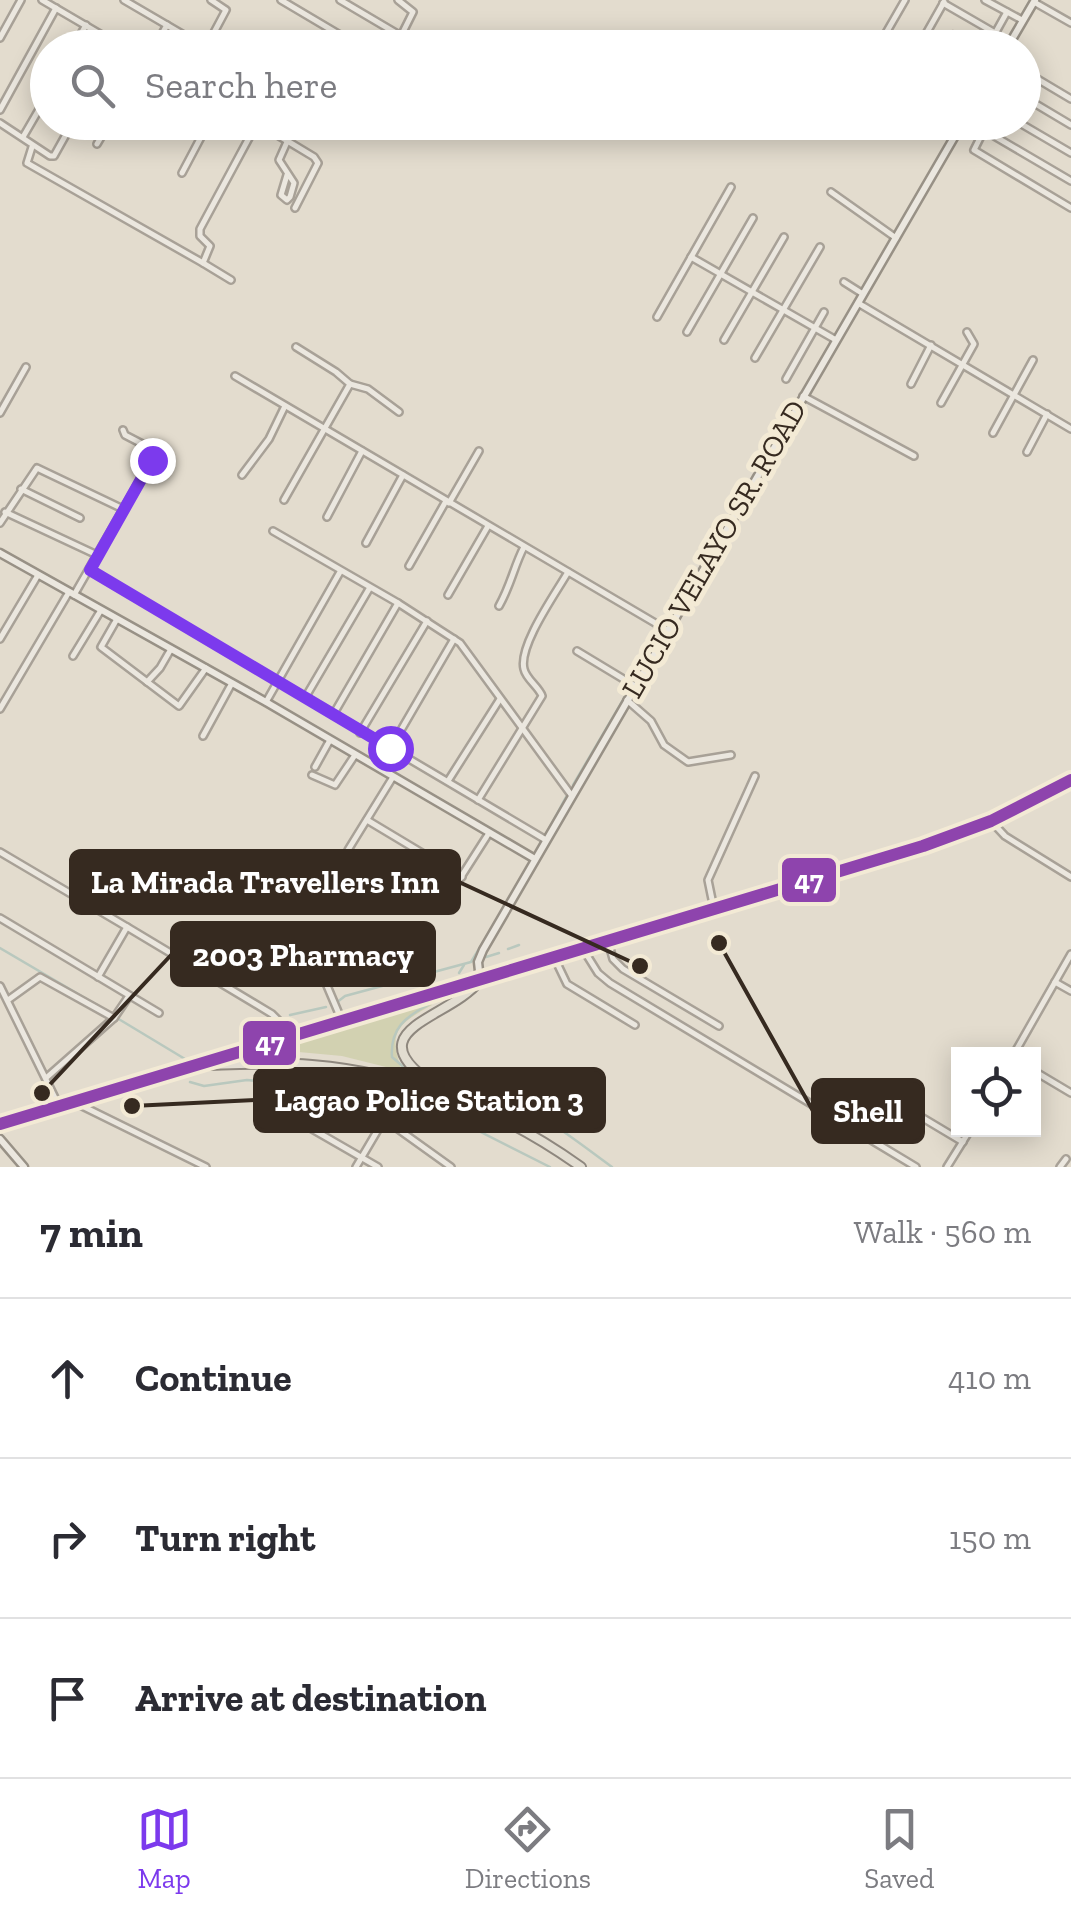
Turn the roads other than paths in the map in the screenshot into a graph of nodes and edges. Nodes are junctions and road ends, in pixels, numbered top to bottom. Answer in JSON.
{"nodes":[{"id":1,"x":21,"y":0,"type":"edge"},
{"id":2,"x":42,"y":0,"type":"edge"},
{"id":3,"x":124,"y":0,"type":"edge"},
{"id":4,"x":211,"y":0,"type":"edge"},
{"id":5,"x":280,"y":0,"type":"edge"},
{"id":6,"x":340,"y":0,"type":"edge"},
{"id":7,"x":398,"y":0,"type":"edge"},
{"id":8,"x":905,"y":0,"type":"edge"},
{"id":9,"x":985,"y":0,"type":"edge"},
{"id":10,"x":1034,"y":1,"type":"edge"},
{"id":11,"x":944,"y":2,"type":"edge"},
{"id":12,"x":56,"y":8,"type":"junction"},
{"id":13,"x":1007,"y":12,"type":"junction"},
{"id":14,"x":1023,"y":21,"type":"junction"},
{"id":15,"x":1071,"y":23,"type":"edge"},
{"id":16,"x":167,"y":25,"type":"junction"},
{"id":17,"x":86,"y":26,"type":"junction"},
{"id":18,"x":44,"y":30,"type":"edge"},
{"id":19,"x":84,"y":30,"type":"edge"},
{"id":20,"x":92,"y":30,"type":"edge"},
{"id":21,"x":164,"y":30,"type":"edge"},
{"id":22,"x":176,"y":30,"type":"edge"},
{"id":23,"x":215,"y":30,"type":"edge"},
{"id":24,"x":331,"y":30,"type":"edge"},
{"id":25,"x":391,"y":30,"type":"edge"},
{"id":26,"x":404,"y":30,"type":"edge"},
{"id":27,"x":888,"y":30,"type":"edge"},
{"id":28,"x":928,"y":30,"type":"edge"},
{"id":29,"x":991,"y":30,"type":"edge"},
{"id":30,"x":998,"y":30,"type":"edge"},
{"id":31,"x":1018,"y":30,"type":"edge"},
{"id":32,"x":0,"y":38,"type":"edge"},
{"id":33,"x":30,"y":55,"type":"edge"},
{"id":34,"x":1041,"y":81,"type":"edge"},
{"id":35,"x":1071,"y":99,"type":"edge"},
{"id":36,"x":1041,"y":107,"type":"edge"},
{"id":37,"x":0,"y":110,"type":"edge"},
{"id":38,"x":0,"y":123,"type":"edge"},
{"id":39,"x":1071,"y":125,"type":"edge"},
{"id":40,"x":30,"y":126,"type":"edge"},
{"id":41,"x":1041,"y":135,"type":"edge"},
{"id":42,"x":23,"y":138,"type":"junction"},
{"id":43,"x":63,"y":140,"type":"edge"},
{"id":44,"x":100,"y":140,"type":"edge"},
{"id":45,"x":199,"y":140,"type":"edge"},
{"id":46,"x":247,"y":140,"type":"edge"},
{"id":47,"x":288,"y":140,"type":"joint"},
{"id":48,"x":953,"y":140,"type":"edge"},
{"id":49,"x":979,"y":140,"type":"edge"},
{"id":50,"x":1001,"y":140,"type":"edge"},
{"id":51,"x":98,"y":144,"type":"dead end"},
{"id":52,"x":32,"y":147,"type":"junction"},
{"id":53,"x":1071,"y":153,"type":"edge"},
{"id":54,"x":182,"y":173,"type":"dead end"},
{"id":55,"x":287,"y":175,"type":"dead end"},
{"id":56,"x":1071,"y":182,"type":"edge"},
{"id":57,"x":731,"y":187,"type":"dead end"},
{"id":58,"x":830,"y":192,"type":"dead end"},
{"id":59,"x":296,"y":208,"type":"dead end"},
{"id":60,"x":1071,"y":208,"type":"edge"},
{"id":61,"x":753,"y":218,"type":"dead end"},
{"id":62,"x":784,"y":238,"type":"dead end"},
{"id":63,"x":896,"y":238,"type":"junction"},
{"id":64,"x":820,"y":248,"type":"dead end"},
{"id":65,"x":691,"y":257,"type":"junction"},
{"id":66,"x":203,"y":263,"type":"junction"},
{"id":67,"x":721,"y":275,"type":"junction"},
{"id":68,"x":230,"y":280,"type":"dead end"},
{"id":69,"x":844,"y":282,"type":"dead end"},
{"id":70,"x":752,"y":293,"type":"junction"},
{"id":71,"x":863,"y":294,"type":"junction"},
{"id":72,"x":858,"y":302,"type":"junction"},
{"id":73,"x":784,"y":311,"type":"junction"},
{"id":74,"x":824,"y":312,"type":"dead end"},
{"id":75,"x":656,"y":317,"type":"dead end"},
{"id":76,"x":815,"y":329,"type":"junction"},
{"id":77,"x":687,"y":332,"type":"dead end"},
{"id":78,"x":967,"y":332,"type":"dead end"},
{"id":79,"x":724,"y":340,"type":"dead end"},
{"id":80,"x":836,"y":340,"type":"junction"},
{"id":81,"x":932,"y":344,"type":"junction"},
{"id":82,"x":296,"y":347,"type":"dead end"},
{"id":83,"x":755,"y":358,"type":"dead end"},
{"id":84,"x":1033,"y":360,"type":"dead end"},
{"id":85,"x":963,"y":363,"type":"junction"},
{"id":86,"x":26,"y":366,"type":"dead end"},
{"id":87,"x":235,"y":376,"type":"dead end"},
{"id":88,"x":786,"y":380,"type":"dead end"},
{"id":89,"x":350,"y":384,"type":"junction"},
{"id":90,"x":911,"y":384,"type":"dead end"},
{"id":91,"x":1014,"y":395,"type":"junction"},
{"id":92,"x":803,"y":396,"type":"junction"},
{"id":93,"x":941,"y":403,"type":"dead end"},
{"id":94,"x":286,"y":406,"type":"junction"},
{"id":95,"x":399,"y":412,"type":"dead end"},
{"id":96,"x":0,"y":414,"type":"edge"},
{"id":97,"x":1047,"y":414,"type":"junction"},
{"id":98,"x":324,"y":429,"type":"junction"},
{"id":99,"x":1071,"y":429,"type":"edge"},
{"id":100,"x":122,"y":430,"type":"dead end"},
{"id":101,"x":992,"y":433,"type":"dead end"},
{"id":102,"x":362,"y":451,"type":"junction"},
{"id":103,"x":478,"y":451,"type":"dead end"},
{"id":104,"x":1027,"y":452,"type":"dead end"},
{"id":105,"x":914,"y":456,"type":"dead end"},
{"id":106,"x":242,"y":475,"type":"dead end"},
{"id":107,"x":403,"y":476,"type":"junction"},
{"id":108,"x":21,"y":490,"type":"junction"},
{"id":109,"x":284,"y":500,"type":"dead end"},
{"id":110,"x":448,"y":502,"type":"junction"},
{"id":111,"x":123,"y":510,"type":"junction"},
{"id":112,"x":5,"y":512,"type":"junction"},
{"id":113,"x":327,"y":516,"type":"dead end"},
{"id":114,"x":80,"y":518,"type":"dead end"},
{"id":115,"x":0,"y":522,"type":"edge"},
{"id":116,"x":488,"y":526,"type":"junction"},
{"id":117,"x":273,"y":531,"type":"dead end"},
{"id":118,"x":366,"y":543,"type":"dead end"},
{"id":119,"x":524,"y":546,"type":"junction"},
{"id":120,"x":3,"y":555,"type":"edge"},
{"id":121,"x":97,"y":556,"type":"junction"},
{"id":122,"x":0,"y":566,"type":"edge"},
{"id":123,"x":409,"y":566,"type":"dead end"},
{"id":124,"x":90,"y":570,"type":"junction"},
{"id":125,"x":340,"y":572,"type":"junction"},
{"id":126,"x":568,"y":572,"type":"junction"},
{"id":127,"x":38,"y":575,"type":"junction"},
{"id":128,"x":369,"y":588,"type":"junction"},
{"id":129,"x":72,"y":594,"type":"junction"},
{"id":130,"x":448,"y":596,"type":"dead end"},
{"id":131,"x":398,"y":603,"type":"junction"},
{"id":132,"x":499,"y":606,"type":"dead end"},
{"id":133,"x":101,"y":610,"type":"junction"},
{"id":134,"x":116,"y":619,"type":"junction"},
{"id":135,"x":427,"y":621,"type":"junction"},
{"id":136,"x":667,"y":630,"type":"junction"},
{"id":137,"x":454,"y":639,"type":"junction"},
{"id":138,"x":0,"y":640,"type":"edge"},
{"id":139,"x":170,"y":649,"type":"junction"},
{"id":140,"x":577,"y":650,"type":"dead end"},
{"id":141,"x":73,"y":656,"type":"dead end"},
{"id":142,"x":206,"y":668,"type":"junction"},
{"id":143,"x":147,"y":682,"type":"junction"},
{"id":144,"x":232,"y":683,"type":"junction"},
{"id":145,"x":277,"y":683,"type":"junction"},
{"id":146,"x":635,"y":686,"type":"junction"},
{"id":147,"x":304,"y":698,"type":"junction"},
{"id":148,"x":500,"y":698,"type":"junction"},
{"id":149,"x":627,"y":700,"type":"junction"},
{"id":150,"x":266,"y":702,"type":"junction"},
{"id":151,"x":0,"y":709,"type":"edge"},
{"id":152,"x":334,"y":716,"type":"junction"},
{"id":153,"x":522,"y":727,"type":"junction"},
{"id":154,"x":360,"y":733,"type":"junction"},
{"id":155,"x":203,"y":736,"type":"dead end"},
{"id":156,"x":330,"y":740,"type":"junction"},
{"id":157,"x":390,"y":748,"type":"junction"},
{"id":158,"x":355,"y":755,"type":"junction"},
{"id":159,"x":731,"y":755,"type":"dead end"},
{"id":160,"x":315,"y":767,"type":"dead end"},
{"id":161,"x":312,"y":775,"type":"dead end"},
{"id":162,"x":755,"y":776,"type":"dead end"},
{"id":163,"x":393,"y":777,"type":"junction"},
{"id":164,"x":1071,"y":780,"type":"edge"},
{"id":165,"x":448,"y":781,"type":"junction"},
{"id":166,"x":572,"y":796,"type":"junction"},
{"id":167,"x":478,"y":800,"type":"junction"},
{"id":168,"x":367,"y":820,"type":"junction"},
{"id":169,"x":991,"y":820,"type":"junction"},
{"id":170,"x":489,"y":833,"type":"junction"},
{"id":171,"x":546,"y":840,"type":"junction"},
{"id":172,"x":348,"y":850,"type":"dead end"},
{"id":173,"x":0,"y":852,"type":"edge"},
{"id":174,"x":535,"y":859,"type":"junction"},
{"id":175,"x":462,"y":877,"type":"junction"},
{"id":176,"x":1071,"y":877,"type":"edge"},
{"id":177,"x":446,"y":902,"type":"dead end"},
{"id":178,"x":714,"y":910,"type":"junction"},
{"id":179,"x":0,"y":918,"type":"edge"},
{"id":180,"x":127,"y":927,"type":"junction"},
{"id":181,"x":608,"y":941,"type":"junction"},
{"id":182,"x":582,"y":949,"type":"junction"},
{"id":183,"x":1071,"y":954,"type":"edge"},
{"id":184,"x":554,"y":958,"type":"junction"},
{"id":185,"x":306,"y":975,"type":"dead end"},
{"id":186,"x":98,"y":976,"type":"junction"},
{"id":187,"x":480,"y":980,"type":"junction"},
{"id":188,"x":1055,"y":982,"type":"junction"},
{"id":189,"x":0,"y":986,"type":"edge"},
{"id":190,"x":1071,"y":991,"type":"edge"},
{"id":191,"x":130,"y":995,"type":"junction"},
{"id":192,"x":8,"y":1000,"type":"junction"},
{"id":193,"x":160,"y":1013,"type":"dead end"},
{"id":194,"x":114,"y":1018,"type":"junction"},
{"id":195,"x":342,"y":1021,"type":"junction"},
{"id":196,"x":634,"y":1025,"type":"dead end"},
{"id":197,"x":719,"y":1026,"type":"dead end"},
{"id":198,"x":286,"y":1038,"type":"junction"},
{"id":199,"x":1018,"y":1047,"type":"edge"},
{"id":200,"x":195,"y":1065,"type":"junction"},
{"id":201,"x":1041,"y":1075,"type":"edge"},
{"id":202,"x":46,"y":1078,"type":"junction"},
{"id":203,"x":406,"y":1083,"type":"junction"},
{"id":204,"x":866,"y":1084,"type":"dead end"},
{"id":205,"x":1071,"y":1093,"type":"edge"},
{"id":206,"x":457,"y":1098,"type":"junction"},
{"id":207,"x":73,"y":1102,"type":"junction"},
{"id":208,"x":59,"y":1106,"type":"junction"},
{"id":209,"x":279,"y":1110,"type":"dead end"},
{"id":210,"x":384,"y":1118,"type":"junction"},
{"id":211,"x":0,"y":1124,"type":"edge"},
{"id":212,"x":966,"y":1137,"type":"edge"},
{"id":213,"x":0,"y":1139,"type":"edge"},
{"id":214,"x":963,"y":1142,"type":"junction"},
{"id":215,"x":362,"y":1156,"type":"junction"},
{"id":216,"x":1066,"y":1159,"type":"dead end"},
{"id":217,"x":24,"y":1167,"type":"edge"},
{"id":218,"x":206,"y":1167,"type":"edge"},
{"id":219,"x":356,"y":1167,"type":"edge"},
{"id":220,"x":378,"y":1167,"type":"edge"},
{"id":221,"x":451,"y":1167,"type":"edge"},
{"id":222,"x":581,"y":1167,"type":"edge"},
{"id":223,"x":916,"y":1167,"type":"edge"},
{"id":224,"x":947,"y":1167,"type":"edge"},
{"id":225,"x":1060,"y":1167,"type":"edge"}],
"edges":[{"from":1,"to":32,"type":"street"},
{"from":2,"to":12,"type":"street"},
{"from":3,"to":16,"type":"street"},
{"from":4,"to":23,"type":"street"},
{"from":5,"to":24,"type":"street"},
{"from":6,"to":25,"type":"street"},
{"from":7,"to":26,"type":"street"},
{"from":8,"to":27,"type":"street"},
{"from":9,"to":13,"type":"street"},
{"from":10,"to":14,"type":"main road"},
{"from":10,"to":15,"type":"street"},
{"from":11,"to":28,"type":"street"},
{"from":11,"to":29,"type":"street"},
{"from":12,"to":17,"type":"street"},
{"from":12,"to":18,"type":"street"},
{"from":13,"to":14,"type":"street"},
{"from":13,"to":30,"type":"street"},
{"from":14,"to":31,"type":"main road"},
{"from":16,"to":21,"type":"street"},
{"from":16,"to":22,"type":"street"},
{"from":17,"to":19,"type":"street"},
{"from":17,"to":20,"type":"street"},
{"from":33,"to":37,"type":"street"},
{"from":34,"to":35,"type":"street"},
{"from":36,"to":39,"type":"street"},
{"from":38,"to":42,"type":"street"},
{"from":40,"to":42,"type":"street"},
{"from":41,"to":53,"type":"street"},
{"from":42,"to":52,"type":"street"},
{"from":43,"to":52,"type":"street"},
{"from":44,"to":51,"type":"street"},
{"from":45,"to":54,"type":"street"},
{"from":46,"to":66,"type":"street"},
{"from":47,"to":55,"type":"street"},
{"from":47,"to":59,"type":"street"},
{"from":48,"to":63,"type":"main road","name":"LUCIO VELAYO SR. ROAD"},
{"from":49,"to":60,"type":"street"},
{"from":50,"to":56,"type":"street"},
{"from":52,"to":66,"type":"street"},
{"from":57,"to":65,"type":"street"},
{"from":58,"to":63,"type":"street"},
{"from":61,"to":67,"type":"street"},
{"from":62,"to":70,"type":"street"},
{"from":63,"to":71,"type":"main road","name":"LUCIO VELAYO SR. ROAD"},
{"from":64,"to":73,"type":"street"},
{"from":65,"to":67,"type":"street"},
{"from":65,"to":75,"type":"street"},
{"from":66,"to":68,"type":"street"},
{"from":67,"to":70,"type":"street"},
{"from":67,"to":77,"type":"street"},
{"from":69,"to":71,"type":"street"},
{"from":70,"to":73,"type":"street"},
{"from":70,"to":79,"type":"street"},
{"from":71,"to":72,"type":"main road","name":"LUCIO VELAYO SR. ROAD"},
{"from":72,"to":80,"type":"main road","name":"LUCIO VELAYO SR. ROAD"},
{"from":72,"to":81,"type":"street"},
{"from":73,"to":76,"type":"street"},
{"from":73,"to":83,"type":"street"},
{"from":74,"to":76,"type":"street"},
{"from":76,"to":80,"type":"street"},
{"from":76,"to":88,"type":"street"},
{"from":78,"to":85,"type":"street"},
{"from":80,"to":92,"type":"main road","name":"LUCIO VELAYO SR. ROAD"},
{"from":81,"to":85,"type":"street"},
{"from":81,"to":90,"type":"street"},
{"from":82,"to":89,"type":"street"},
{"from":84,"to":91,"type":"street"},
{"from":85,"to":91,"type":"street"},
{"from":85,"to":93,"type":"street"},
{"from":86,"to":96,"type":"street"},
{"from":87,"to":94,"type":"street"},
{"from":89,"to":95,"type":"street"},
{"from":89,"to":98,"type":"street"},
{"from":91,"to":97,"type":"street"},
{"from":91,"to":101,"type":"street"},
{"from":92,"to":105,"type":"street"},
{"from":92,"to":136,"type":"main road","name":"LUCIO VELAYO SR. ROAD"},
{"from":94,"to":98,"type":"street"},
{"from":94,"to":106,"type":"street"},
{"from":97,"to":99,"type":"street"},
{"from":97,"to":104,"type":"street"},
{"from":98,"to":102,"type":"street"},
{"from":98,"to":109,"type":"street"},
{"from":100,"to":111,"type":"street"},
{"from":102,"to":107,"type":"street"},
{"from":102,"to":113,"type":"street"},
{"from":103,"to":110,"type":"street"},
{"from":107,"to":110,"type":"street"},
{"from":107,"to":118,"type":"street"},
{"from":108,"to":111,"type":"street"},
{"from":108,"to":112,"type":"street"},
{"from":108,"to":114,"type":"street"},
{"from":110,"to":116,"type":"street"},
{"from":110,"to":123,"type":"street"},
{"from":111,"to":121,"type":"street"},
{"from":112,"to":115,"type":"street"},
{"from":112,"to":121,"type":"street"},
{"from":116,"to":119,"type":"street"},
{"from":116,"to":130,"type":"street"},
{"from":117,"to":125,"type":"street"},
{"from":119,"to":126,"type":"street"},
{"from":119,"to":132,"type":"street"},
{"from":120,"to":122,"type":"street"},
{"from":120,"to":127,"type":"main road"},
{"from":121,"to":124,"type":"street"},
{"from":124,"to":129,"type":"street"},
{"from":124,"to":145,"type":"street"},
{"from":125,"to":128,"type":"street"},
{"from":125,"to":145,"type":"street"},
{"from":126,"to":136,"type":"street"},
{"from":126,"to":153,"type":"street"},
{"from":127,"to":129,"type":"main road"},
{"from":127,"to":138,"type":"street"},
{"from":128,"to":131,"type":"street"},
{"from":128,"to":147,"type":"street"},
{"from":129,"to":133,"type":"main road"},
{"from":129,"to":151,"type":"street"},
{"from":131,"to":135,"type":"street"},
{"from":131,"to":152,"type":"street"},
{"from":133,"to":134,"type":"main road"},
{"from":133,"to":141,"type":"street"},
{"from":134,"to":139,"type":"main road"},
{"from":134,"to":143,"type":"street"},
{"from":135,"to":137,"type":"street"},
{"from":135,"to":154,"type":"street"},
{"from":136,"to":146,"type":"main road","name":"LUCIO VELAYO SR. ROAD"},
{"from":137,"to":148,"type":"street"},
{"from":137,"to":157,"type":"street"},
{"from":139,"to":142,"type":"main road"},
{"from":139,"to":143,"type":"street"},
{"from":140,"to":146,"type":"street"},
{"from":142,"to":143,"type":"street"},
{"from":142,"to":144,"type":"main road"},
{"from":144,"to":150,"type":"main road"},
{"from":144,"to":155,"type":"street"},
{"from":145,"to":147,"type":"street"},
{"from":145,"to":150,"type":"street"},
{"from":146,"to":149,"type":"main road","name":"LUCIO VELAYO SR. ROAD"},
{"from":147,"to":152,"type":"street"},
{"from":148,"to":153,"type":"street"},
{"from":148,"to":165,"type":"street"},
{"from":149,"to":159,"type":"street"},
{"from":149,"to":166,"type":"main road","name":"LUCIO VELAYO SR. ROAD"},
{"from":150,"to":156,"type":"main road"},
{"from":152,"to":154,"type":"street"},
{"from":153,"to":166,"type":"street"},
{"from":153,"to":167,"type":"street"},
{"from":154,"to":157,"type":"street"},
{"from":156,"to":158,"type":"main road"},
{"from":156,"to":160,"type":"street"},
{"from":157,"to":165,"type":"street"},
{"from":158,"to":161,"type":"street"},
{"from":158,"to":163,"type":"main road"},
{"from":162,"to":178,"type":"street"},
{"from":163,"to":168,"type":"street"},
{"from":163,"to":170,"type":"main road"},
{"from":164,"to":169,"type":"main road"},
{"from":165,"to":167,"type":"street"},
{"from":166,"to":171,"type":"main road","name":"LUCIO VELAYO SR. ROAD"},
{"from":167,"to":171,"type":"street"},
{"from":168,"to":172,"type":"street"},
{"from":168,"to":175,"type":"street"},
{"from":169,"to":176,"type":"street"},
{"from":169,"to":178,"type":"main road"},
{"from":170,"to":174,"type":"main road"},
{"from":170,"to":175,"type":"street"},
{"from":171,"to":174,"type":"main road","name":"LUCIO VELAYO SR. ROAD"},
{"from":173,"to":180,"type":"street"},
{"from":174,"to":187,"type":"main road","name":"LUCIO VELAYO SR. ROAD"},
{"from":175,"to":177,"type":"street"},
{"from":178,"to":181,"type":"main road"},
{"from":179,"to":186,"type":"street"},
{"from":180,"to":186,"type":"street"},
{"from":180,"to":198,"type":"street"},
{"from":181,"to":182,"type":"main road"},
{"from":181,"to":197,"type":"street"},
{"from":182,"to":184,"type":"main road"},
{"from":182,"to":223,"type":"street"},
{"from":183,"to":188,"type":"street"},
{"from":184,"to":187,"type":"main road"},
{"from":184,"to":196,"type":"street"},
{"from":185,"to":195,"type":"street"},
{"from":186,"to":191,"type":"street"},
{"from":187,"to":195,"type":"main road"},
{"from":187,"to":206,"type":"main road"},
{"from":188,"to":190,"type":"street"},
{"from":188,"to":199,"type":"street"},
{"from":189,"to":192,"type":"street"},
{"from":191,"to":193,"type":"street"},
{"from":191,"to":194,"type":"street"},
{"from":192,"to":194,"type":"street"},
{"from":192,"to":202,"type":"street"},
{"from":194,"to":202,"type":"street"},
{"from":195,"to":198,"type":"main road"},
{"from":198,"to":200,"type":"main road"},
{"from":200,"to":203,"type":"main road"},
{"from":200,"to":207,"type":"main road"},
{"from":201,"to":205,"type":"street"},
{"from":202,"to":208,"type":"street"},
{"from":203,"to":206,"type":"main road"},
{"from":203,"to":210,"type":"street"},
{"from":204,"to":214,"type":"street"},
{"from":206,"to":222,"type":"main road"},
{"from":207,"to":208,"type":"main road"},
{"from":207,"to":218,"type":"street"},
{"from":208,"to":211,"type":"main road"},
{"from":209,"to":215,"type":"street"},
{"from":210,"to":215,"type":"street"},
{"from":210,"to":221,"type":"street"},
{"from":212,"to":214,"type":"street"},
{"from":213,"to":217,"type":"main road"},
{"from":214,"to":224,"type":"street"},
{"from":215,"to":219,"type":"street"},
{"from":215,"to":220,"type":"street"},
{"from":216,"to":225,"type":"street"}]}
